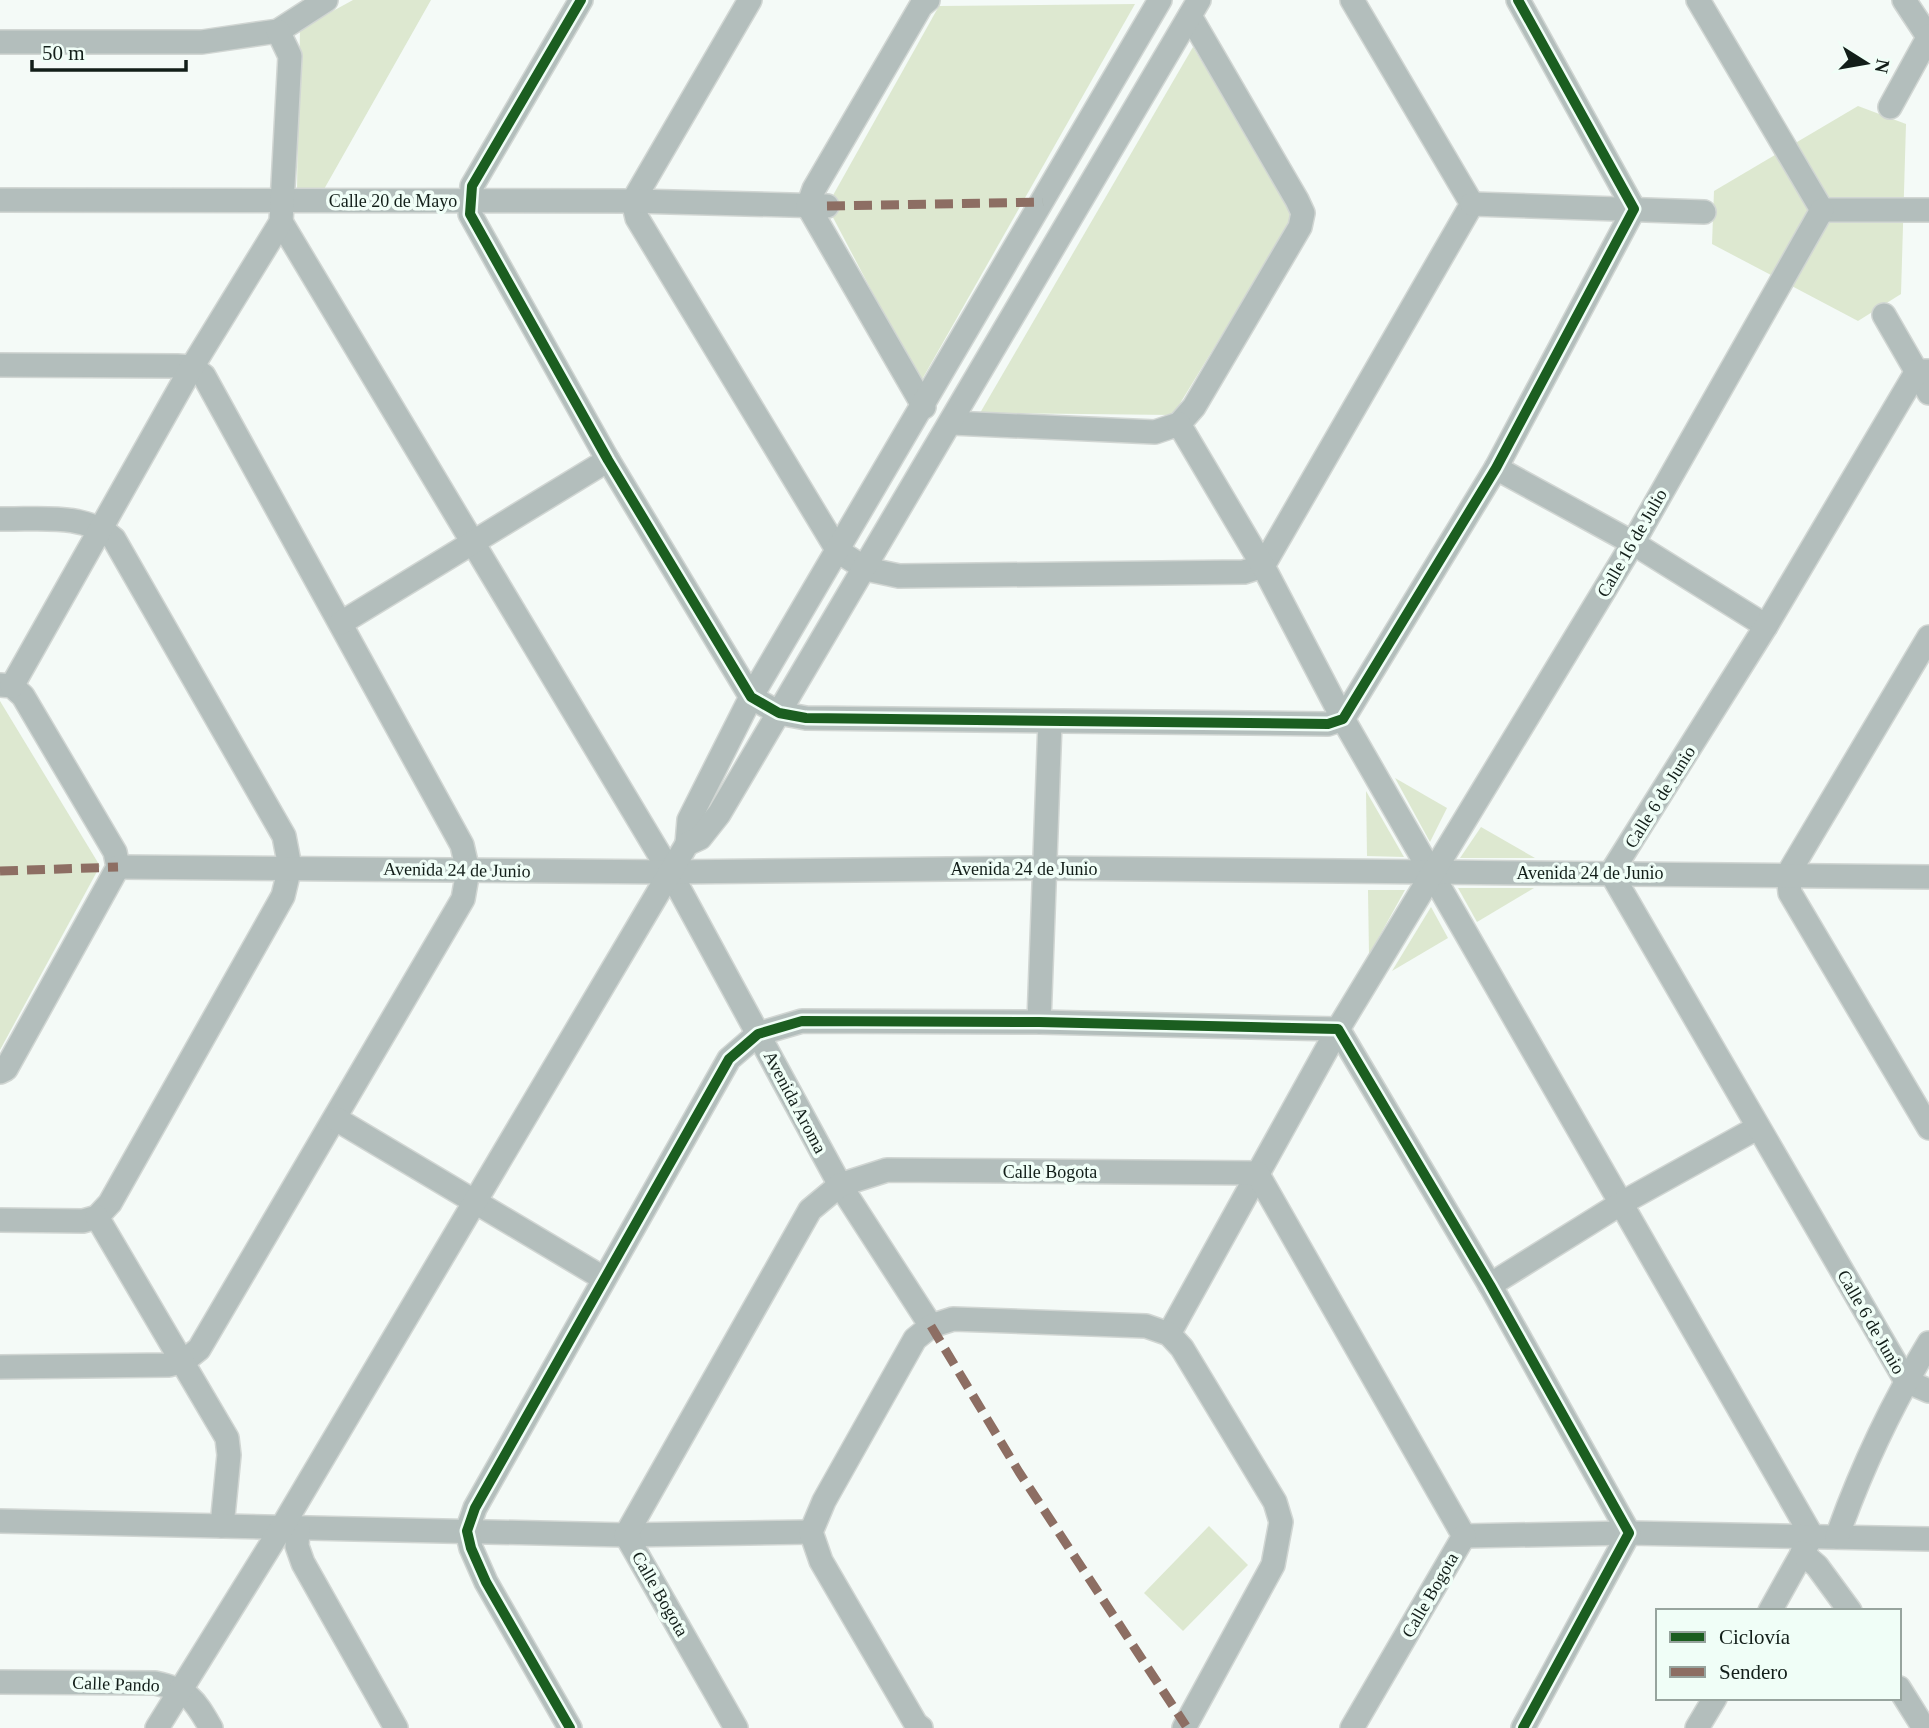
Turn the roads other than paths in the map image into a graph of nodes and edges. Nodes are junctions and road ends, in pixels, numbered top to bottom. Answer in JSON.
{"nodes":[{"id":1,"x":326,"y":0,"type":"edge"},
{"id":2,"x":581,"y":0,"type":"edge"},
{"id":3,"x":750,"y":0,"type":"edge"},
{"id":4,"x":928,"y":0,"type":"edge"},
{"id":5,"x":1160,"y":0,"type":"edge"},
{"id":6,"x":1352,"y":0,"type":"edge"},
{"id":7,"x":1518,"y":0,"type":"edge"},
{"id":8,"x":1698,"y":0,"type":"edge"},
{"id":9,"x":1904,"y":0,"type":"edge"},
{"id":10,"x":1195,"y":8,"type":"edge"},
{"id":11,"x":278,"y":31,"type":"junction"},
{"id":12,"x":1928,"y":37,"type":"edge"},
{"id":13,"x":0,"y":42,"type":"edge"},
{"id":14,"x":1890,"y":107,"type":"dead end"},
{"id":15,"x":0,"y":200,"type":"edge"},
{"id":16,"x":470,"y":201,"type":"junction"},
{"id":17,"x":633,"y":201,"type":"junction"},
{"id":18,"x":1472,"y":204,"type":"junction"},
{"id":19,"x":818,"y":206,"type":"junction"},
{"id":20,"x":1634,"y":209,"type":"junction"},
{"id":21,"x":1822,"y":210,"type":"junction"},
{"id":22,"x":1929,"y":210,"type":"edge"},
{"id":23,"x":283,"y":211,"type":"junction"},
{"id":24,"x":1704,"y":212,"type":"dead end"},
{"id":25,"x":1884,"y":315,"type":"dead end"},
{"id":26,"x":0,"y":365,"type":"edge"},
{"id":27,"x":192,"y":368,"type":"junction"},
{"id":28,"x":1923,"y":371,"type":"edge"},
{"id":29,"x":1929,"y":393,"type":"edge"},
{"id":30,"x":924,"y":407,"type":"junction"},
{"id":31,"x":952,"y":423,"type":"junction"},
{"id":32,"x":1179,"y":424,"type":"junction"},
{"id":33,"x":608,"y":460,"type":"junction"},
{"id":34,"x":1496,"y":468,"type":"junction"},
{"id":35,"x":0,"y":519,"type":"edge"},
{"id":36,"x":102,"y":529,"type":"junction"},
{"id":37,"x":475,"y":541,"type":"junction"},
{"id":38,"x":1633,"y":543,"type":"junction"},
{"id":39,"x":838,"y":551,"type":"junction"},
{"id":40,"x":1263,"y":566,"type":"junction"},
{"id":41,"x":866,"y":569,"type":"junction"},
{"id":42,"x":341,"y":622,"type":"junction"},
{"id":43,"x":1766,"y":626,"type":"junction"},
{"id":44,"x":1929,"y":637,"type":"edge"},
{"id":45,"x":6,"y":685,"type":"edge"},
{"id":46,"x":751,"y":696,"type":"junction"},
{"id":47,"x":779,"y":713,"type":"junction"},
{"id":48,"x":1343,"y":719,"type":"junction"},
{"id":49,"x":1050,"y":722,"type":"junction"},
{"id":50,"x":687,"y":844,"type":"junction"},
{"id":51,"x":118,"y":867,"type":"junction"},
{"id":52,"x":290,"y":867,"type":"junction"},
{"id":53,"x":1045,"y":868,"type":"junction"},
{"id":54,"x":468,"y":871,"type":"junction"},
{"id":55,"x":670,"y":872,"type":"junction"},
{"id":56,"x":1434,"y":873,"type":"junction"},
{"id":57,"x":1611,"y":873,"type":"junction"},
{"id":58,"x":1788,"y":874,"type":"junction"},
{"id":59,"x":1929,"y":877,"type":"edge"},
{"id":60,"x":1039,"y":1022,"type":"junction"},
{"id":61,"x":1338,"y":1029,"type":"junction"},
{"id":62,"x":758,"y":1034,"type":"junction"},
{"id":63,"x":0,"y":1072,"type":"edge"},
{"id":64,"x":336,"y":1119,"type":"junction"},
{"id":65,"x":1757,"y":1128,"type":"junction"},
{"id":66,"x":1929,"y":1128,"type":"edge"},
{"id":67,"x":1257,"y":1173,"type":"junction"},
{"id":68,"x":840,"y":1185,"type":"junction"},
{"id":69,"x":474,"y":1202,"type":"junction"},
{"id":70,"x":1620,"y":1204,"type":"junction"},
{"id":71,"x":97,"y":1217,"type":"junction"},
{"id":72,"x":0,"y":1220,"type":"edge"},
{"id":73,"x":603,"y":1278,"type":"junction"},
{"id":74,"x":1490,"y":1285,"type":"junction"},
{"id":75,"x":931,"y":1326,"type":"junction"},
{"id":76,"x":1169,"y":1334,"type":"junction"},
{"id":77,"x":1929,"y":1343,"type":"edge"},
{"id":78,"x":184,"y":1361,"type":"junction"},
{"id":79,"x":0,"y":1367,"type":"edge"},
{"id":80,"x":1906,"y":1381,"type":"junction"},
{"id":81,"x":1929,"y":1391,"type":"edge"},
{"id":82,"x":0,"y":1521,"type":"edge"},
{"id":83,"x":222,"y":1526,"type":"junction"},
{"id":84,"x":290,"y":1527,"type":"junction"},
{"id":85,"x":467,"y":1531,"type":"junction"},
{"id":86,"x":811,"y":1532,"type":"junction"},
{"id":87,"x":1629,"y":1533,"type":"junction"},
{"id":88,"x":626,"y":1535,"type":"junction"},
{"id":89,"x":1464,"y":1536,"type":"junction"},
{"id":90,"x":1837,"y":1536,"type":"junction"},
{"id":91,"x":1929,"y":1539,"type":"edge"},
{"id":92,"x":1807,"y":1545,"type":"junction"},
{"id":93,"x":1771,"y":1609,"type":"edge"},
{"id":94,"x":1849,"y":1609,"type":"edge"},
{"id":95,"x":0,"y":1682,"type":"edge"},
{"id":96,"x":179,"y":1688,"type":"junction"},
{"id":97,"x":1901,"y":1691,"type":"edge"},
{"id":98,"x":1714,"y":1700,"type":"edge"},
{"id":99,"x":1921,"y":1723,"type":"edge"},
{"id":100,"x":157,"y":1728,"type":"edge"},
{"id":101,"x":211,"y":1728,"type":"edge"},
{"id":102,"x":396,"y":1728,"type":"edge"},
{"id":103,"x":570,"y":1728,"type":"edge"},
{"id":104,"x":736,"y":1728,"type":"edge"},
{"id":105,"x":921,"y":1728,"type":"edge"},
{"id":106,"x":1184,"y":1728,"type":"edge"},
{"id":107,"x":1352,"y":1728,"type":"edge"},
{"id":108,"x":1523,"y":1728,"type":"edge"},
{"id":109,"x":1697,"y":1728,"type":"edge"}],
"edges":[{"from":1,"to":11,"type":"street"},
{"from":2,"to":16,"type":"street"},
{"from":3,"to":17,"type":"street"},
{"from":4,"to":19,"type":"street"},
{"from":5,"to":30,"type":"street"},
{"from":6,"to":18,"type":"street"},
{"from":7,"to":20,"type":"street"},
{"from":8,"to":21,"type":"street"},
{"from":9,"to":12,"type":"street"},
{"from":10,"to":31,"type":"street"},
{"from":10,"to":32,"type":"street"},
{"from":11,"to":13,"type":"street"},
{"from":11,"to":23,"type":"street"},
{"from":12,"to":14,"type":"street"},
{"from":15,"to":23,"type":"street","name":"Calle 20 de Mayo"},
{"from":16,"to":17,"type":"street","name":"Calle 20 de Mayo"},
{"from":16,"to":23,"type":"street","name":"Calle 20 de Mayo"},
{"from":16,"to":33,"type":"street"},
{"from":17,"to":19,"type":"street","name":"Calle 20 de Mayo"},
{"from":17,"to":39,"type":"street"},
{"from":18,"to":20,"type":"street"},
{"from":18,"to":40,"type":"street"},
{"from":19,"to":30,"type":"street"},
{"from":20,"to":24,"type":"street"},
{"from":20,"to":34,"type":"street"},
{"from":21,"to":22,"type":"street"},
{"from":21,"to":38,"type":"street","name":"Calle 16 de Julio"},
{"from":23,"to":27,"type":"street"},
{"from":23,"to":37,"type":"street","name":"Avenida Aroma"},
{"from":25,"to":28,"type":"street"},
{"from":26,"to":27,"type":"street"},
{"from":27,"to":36,"type":"street"},
{"from":27,"to":42,"type":"street"},
{"from":28,"to":29,"type":"street"},
{"from":28,"to":43,"type":"street","name":"Calle 6 de Junio"},
{"from":30,"to":39,"type":"street"},
{"from":31,"to":32,"type":"street"},
{"from":31,"to":41,"type":"street"},
{"from":32,"to":40,"type":"street"},
{"from":33,"to":37,"type":"street"},
{"from":33,"to":46,"type":"street"},
{"from":34,"to":38,"type":"street"},
{"from":34,"to":48,"type":"street"},
{"from":35,"to":36,"type":"street"},
{"from":36,"to":45,"type":"street"},
{"from":36,"to":52,"type":"street"},
{"from":37,"to":42,"type":"street"},
{"from":37,"to":55,"type":"street","name":"Avenida Aroma"},
{"from":38,"to":43,"type":"street"},
{"from":38,"to":56,"type":"street","name":"Calle 16 de Julio"},
{"from":39,"to":41,"type":"street"},
{"from":39,"to":46,"type":"street"},
{"from":40,"to":41,"type":"street"},
{"from":40,"to":48,"type":"street"},
{"from":41,"to":47,"type":"street"},
{"from":42,"to":54,"type":"street"},
{"from":43,"to":57,"type":"street","name":"Calle 6 de Junio"},
{"from":44,"to":58,"type":"street"},
{"from":45,"to":51,"type":"street"},
{"from":46,"to":47,"type":"street"},
{"from":46,"to":50,"type":"street"},
{"from":47,"to":49,"type":"street"},
{"from":47,"to":50,"type":"street"},
{"from":48,"to":49,"type":"street"},
{"from":48,"to":56,"type":"street"},
{"from":49,"to":53,"type":"street"},
{"from":50,"to":55,"type":"street"},
{"from":51,"to":52,"type":"street","name":"Avenida 24 de Junio"},
{"from":51,"to":63,"type":"street"},
{"from":52,"to":54,"type":"street","name":"Avenida 24 de Junio"},
{"from":52,"to":71,"type":"street"},
{"from":53,"to":55,"type":"street","name":"Avenida 24 de Junio"},
{"from":53,"to":56,"type":"street","name":"Avenida 24 de Junio"},
{"from":53,"to":60,"type":"street"},
{"from":54,"to":55,"type":"street","name":"Avenida 24 de Junio"},
{"from":54,"to":64,"type":"street"},
{"from":55,"to":62,"type":"street","name":"Avenida Aroma"},
{"from":55,"to":69,"type":"street"},
{"from":56,"to":57,"type":"street","name":"Avenida 24 de Junio"},
{"from":56,"to":61,"type":"street","name":"Calle 16 de Julio"},
{"from":56,"to":70,"type":"street"},
{"from":57,"to":58,"type":"street","name":"Avenida 24 de Junio"},
{"from":57,"to":65,"type":"street","name":"Calle 6 de Junio"},
{"from":58,"to":59,"type":"street","name":"Avenida 24 de Junio"},
{"from":58,"to":66,"type":"street"},
{"from":60,"to":61,"type":"street"},
{"from":60,"to":62,"type":"street"},
{"from":61,"to":67,"type":"street","name":"Calle 16 de Julio"},
{"from":61,"to":74,"type":"street"},
{"from":62,"to":68,"type":"street","name":"Avenida Aroma"},
{"from":62,"to":73,"type":"street"},
{"from":64,"to":69,"type":"street"},
{"from":64,"to":78,"type":"street"},
{"from":65,"to":70,"type":"street"},
{"from":65,"to":80,"type":"street","name":"Calle 6 de Junio"},
{"from":67,"to":68,"type":"street","name":"Calle Bogota"},
{"from":67,"to":76,"type":"street","name":"Calle 16 de Julio"},
{"from":67,"to":89,"type":"street","name":"Calle Bogota"},
{"from":68,"to":75,"type":"street","name":"Avenida Aroma"},
{"from":68,"to":88,"type":"street","name":"Calle Bogota"},
{"from":69,"to":73,"type":"street"},
{"from":69,"to":84,"type":"street"},
{"from":70,"to":74,"type":"street"},
{"from":70,"to":92,"type":"street"},
{"from":71,"to":72,"type":"street"},
{"from":71,"to":78,"type":"street"},
{"from":73,"to":85,"type":"street"},
{"from":74,"to":87,"type":"street"},
{"from":75,"to":76,"type":"street"},
{"from":75,"to":86,"type":"street"},
{"from":76,"to":106,"type":"street"},
{"from":77,"to":80,"type":"street"},
{"from":78,"to":79,"type":"street"},
{"from":78,"to":83,"type":"street"},
{"from":80,"to":81,"type":"street"},
{"from":80,"to":90,"type":"street"},
{"from":82,"to":83,"type":"street"},
{"from":83,"to":84,"type":"street"},
{"from":84,"to":85,"type":"street"},
{"from":84,"to":96,"type":"street"},
{"from":84,"to":102,"type":"street"},
{"from":85,"to":88,"type":"street"},
{"from":85,"to":103,"type":"street"},
{"from":86,"to":88,"type":"street"},
{"from":86,"to":105,"type":"street"},
{"from":87,"to":89,"type":"street"},
{"from":87,"to":92,"type":"street"},
{"from":87,"to":108,"type":"street"},
{"from":88,"to":104,"type":"street","name":"Calle Bogota"},
{"from":89,"to":107,"type":"street","name":"Calle Bogota"},
{"from":90,"to":91,"type":"street"},
{"from":90,"to":92,"type":"street"},
{"from":92,"to":93,"type":"street"},
{"from":92,"to":94,"type":"street"},
{"from":95,"to":96,"type":"street","name":"Calle Pando"},
{"from":96,"to":100,"type":"street"},
{"from":96,"to":101,"type":"street","name":"Calle Pando"},
{"from":97,"to":99,"type":"street"},
{"from":98,"to":109,"type":"street"}]}
